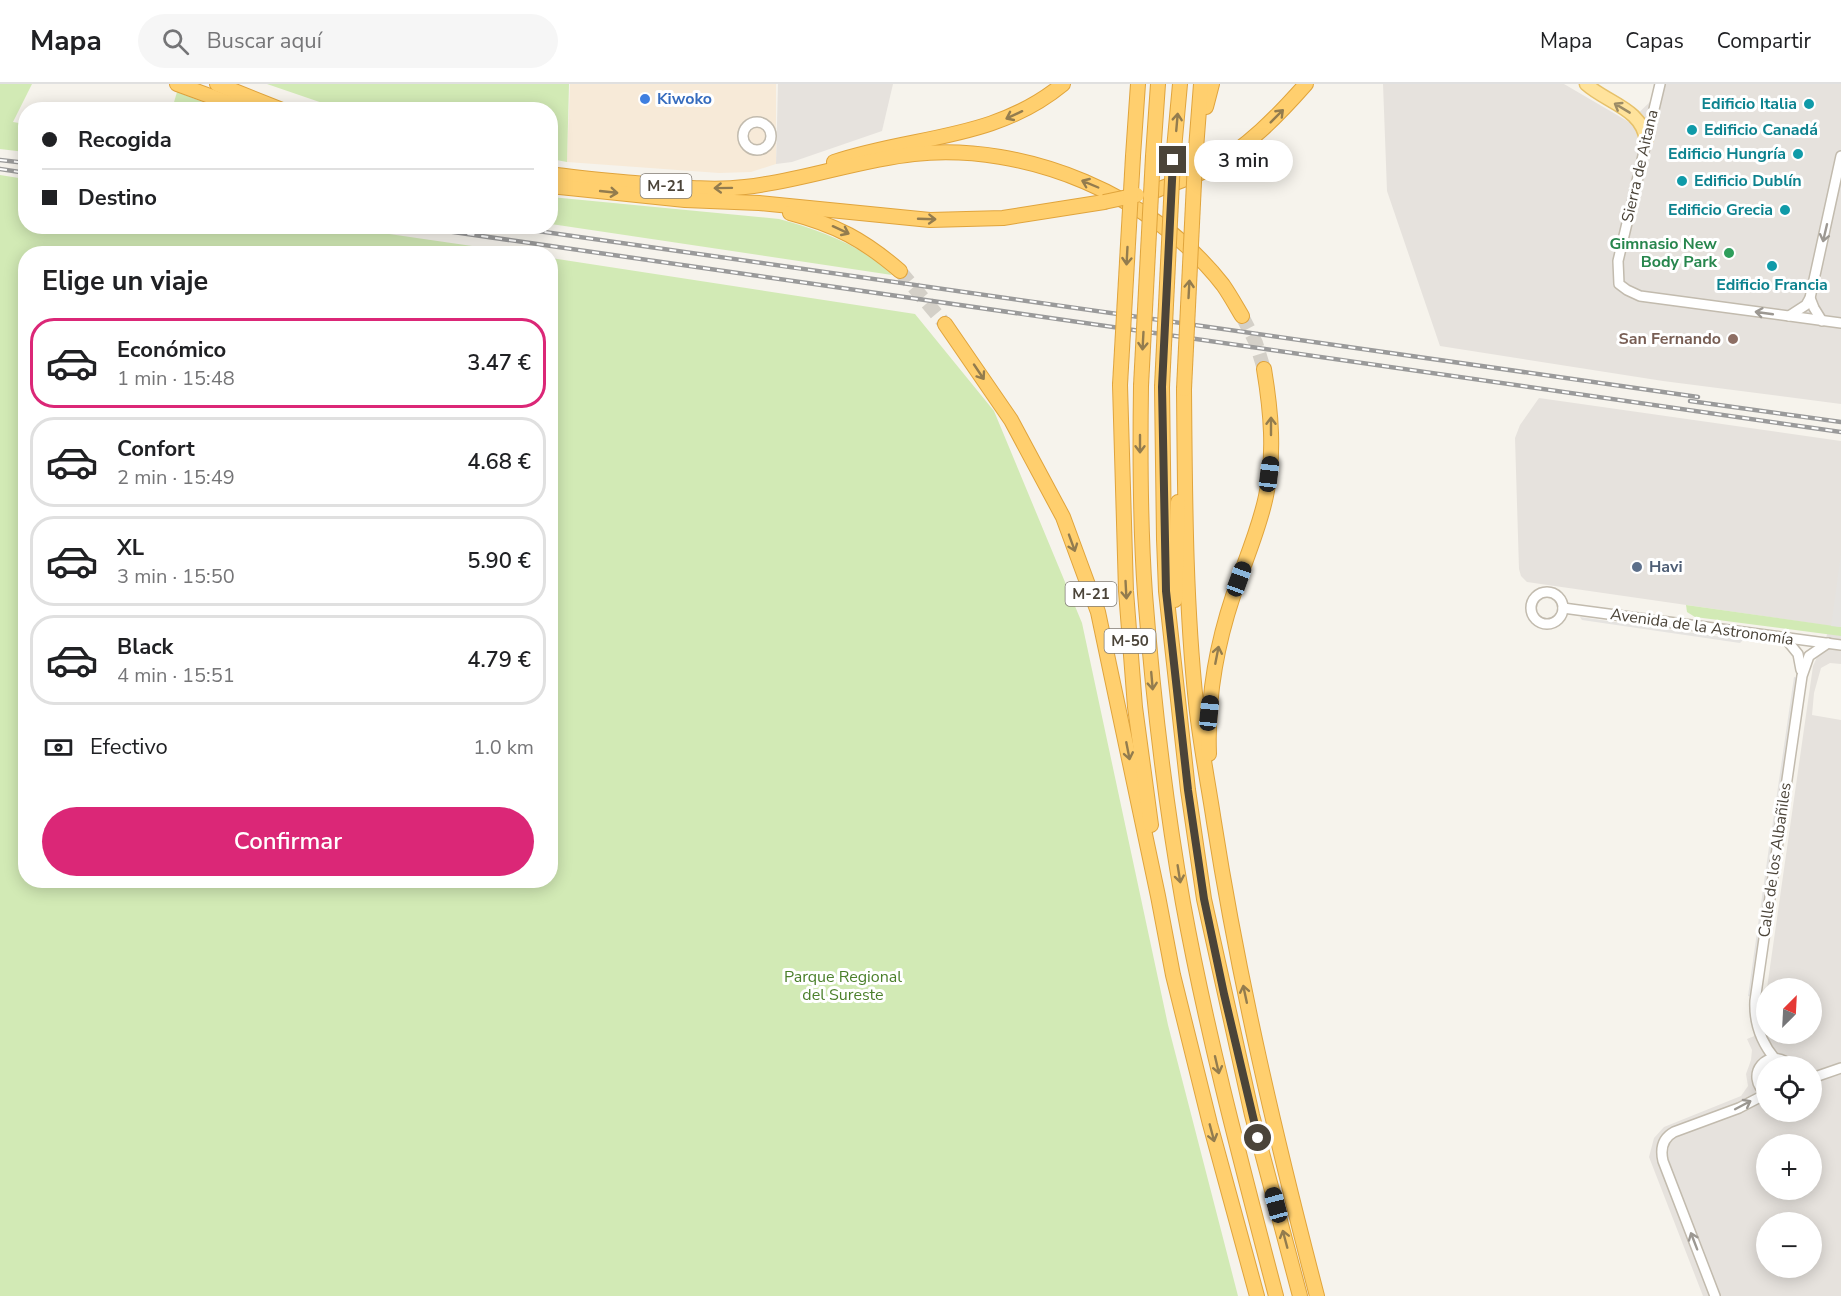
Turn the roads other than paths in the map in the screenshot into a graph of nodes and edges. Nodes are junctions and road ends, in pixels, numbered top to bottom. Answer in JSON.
{"nodes":[{"id":1,"x":177,"y":84,"type":"edge"},
{"id":2,"x":194,"y":84,"type":"edge"},
{"id":3,"x":216,"y":84,"type":"edge"},
{"id":4,"x":229,"y":84,"type":"edge"},
{"id":5,"x":1063,"y":84,"type":"edge"},
{"id":6,"x":1138,"y":84,"type":"edge"},
{"id":7,"x":1158,"y":84,"type":"edge"},
{"id":8,"x":1180,"y":84,"type":"edge"},
{"id":9,"x":1201,"y":84,"type":"edge"},
{"id":10,"x":1212,"y":84,"type":"edge"},
{"id":11,"x":1306,"y":84,"type":"edge"},
{"id":12,"x":1586,"y":84,"type":"edge"},
{"id":13,"x":1660,"y":84,"type":"edge"},
{"id":14,"x":226,"y":102,"type":"edge"},
{"id":15,"x":236,"y":102,"type":"edge"},
{"id":16,"x":263,"y":102,"type":"edge"},
{"id":17,"x":267,"y":102,"type":"edge"},
{"id":18,"x":1646,"y":141,"type":"junction"},
{"id":19,"x":1841,"y":156,"type":"edge"},
{"id":20,"x":1196,"y":158,"type":"junction"},
{"id":21,"x":558,"y":175,"type":"edge"},
{"id":22,"x":781,"y":181,"type":"junction"},
{"id":23,"x":558,"y":187,"type":"edge"},
{"id":24,"x":717,"y":202,"type":"junction"},
{"id":25,"x":900,"y":271,"type":"tunnel mouth"},
{"id":26,"x":1810,"y":298,"type":"junction"},
{"id":27,"x":1242,"y":316,"type":"tunnel mouth"},
{"id":28,"x":1789,"y":316,"type":"junction"},
{"id":29,"x":1822,"y":321,"type":"junction"},
{"id":30,"x":1841,"y":323,"type":"edge"},
{"id":31,"x":945,"y":324,"type":"tunnel mouth"},
{"id":32,"x":1264,"y":369,"type":"tunnel mouth"},
{"id":33,"x":1184,"y":389,"type":"junction"},
{"id":34,"x":1563,"y":608,"type":"dead end"},
{"id":35,"x":1171,"y":634,"type":"junction"},
{"id":36,"x":1785,"y":638,"type":"junction"},
{"id":37,"x":1828,"y":643,"type":"junction"},
{"id":38,"x":1841,"y":645,"type":"edge"},
{"id":39,"x":1802,"y":676,"type":"junction"},
{"id":40,"x":1212,"y":809,"type":"junction"},
{"id":41,"x":1158,"y":896,"type":"junction"},
{"id":42,"x":1758,"y":978,"type":"edge"},
{"id":43,"x":1756,"y":994,"type":"edge"},
{"id":44,"x":1756,"y":1021,"type":"edge"},
{"id":45,"x":1763,"y":1044,"type":"edge"},
{"id":46,"x":1773,"y":1056,"type":"edge"},
{"id":47,"x":1841,"y":1068,"type":"edge"},
{"id":48,"x":1822,"y":1075,"type":"edge"},
{"id":49,"x":1756,"y":1099,"type":"edge"},
{"id":50,"x":1257,"y":1296,"type":"edge"},
{"id":51,"x":1275,"y":1296,"type":"edge"},
{"id":52,"x":1300,"y":1296,"type":"edge"},
{"id":53,"x":1317,"y":1296,"type":"edge"},
{"id":54,"x":1715,"y":1296,"type":"edge"}],
"edges":[{"from":1,"to":14,"type":"highway"},
{"from":2,"to":15,"type":"highway"},
{"from":3,"to":16,"type":"highway"},
{"from":4,"to":17,"type":"highway"},
{"from":5,"to":22,"type":"highway","one_way":true},
{"from":6,"to":41,"type":"highway","number":"M-50","one_way":true,"bridge":true},
{"from":7,"to":51,"type":"highway","number":"M-50","one_way":true,"bridge":true},
{"from":35,"to":8,"type":"highway","number":"M-50","one_way":true,"bridge":true},
{"from":9,"to":20,"type":"highway"},
{"from":10,"to":20,"type":"highway"},
{"from":24,"to":11,"type":"highway","number":"M-21","one_way":true,"bridge":true},
{"from":18,"to":12,"type":"main road","one_way":true},
{"from":13,"to":18,"type":"street","name":"Sierra de Aitana"},
{"from":28,"to":18,"type":"street","name":"Sierra de Aitana","one_way":true},
{"from":19,"to":26,"type":"street","one_way":true},
{"from":33,"to":20,"type":"highway","one_way":true,"bridge":true},
{"from":22,"to":21,"type":"highway","number":"M-21","one_way":true},
{"from":27,"to":22,"type":"highway","number":"M-21","one_way":true},
{"from":23,"to":24,"type":"highway","number":"M-21","one_way":true},
{"from":24,"to":25,"type":"highway","number":"M-21","one_way":true},
{"from":26,"to":28,"type":"street"},
{"from":26,"to":29,"type":"street"},
{"from":28,"to":29,"type":"street"},
{"from":29,"to":30,"type":"street"},
{"from":31,"to":41,"type":"highway","number":"M-21","one_way":true},
{"from":40,"to":32,"type":"highway","one_way":true},
{"from":33,"to":35,"type":"highway"},
{"from":33,"to":40,"type":"highway"},
{"from":34,"to":36,"type":"street","name":"Avenida de la Astronomía"},
{"from":52,"to":35,"type":"highway","number":"M-50","one_way":true},
{"from":36,"to":37,"type":"street","name":"Avenida de la Astronomía"},
{"from":36,"to":39,"type":"street","name":"Calle de los Albañiles"},
{"from":37,"to":38,"type":"street","name":"Avenida de la Astronomía"},
{"from":37,"to":39,"type":"street","name":"Calle de los Albañiles"},
{"from":39,"to":42,"type":"street","name":"Calle de los Albañiles"},
{"from":53,"to":40,"type":"highway","one_way":true},
{"from":41,"to":50,"type":"highway","number":"M-50","one_way":true},
{"from":43,"to":44,"type":"street","name":"Calle de los Albañiles"},
{"from":45,"to":46,"type":"street","name":"Calle de los Albañiles"},
{"from":47,"to":48,"type":"street"},
{"from":54,"to":49,"type":"street","one_way":true}]}
